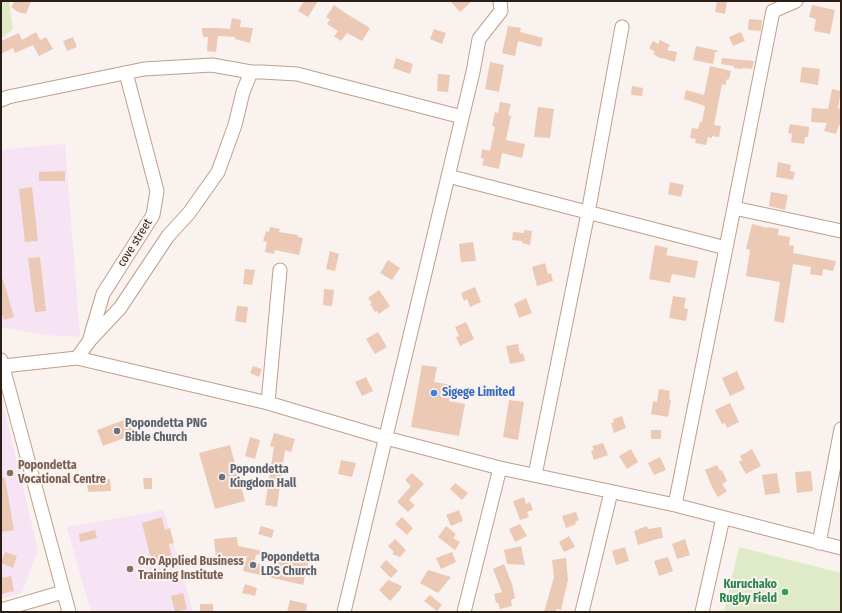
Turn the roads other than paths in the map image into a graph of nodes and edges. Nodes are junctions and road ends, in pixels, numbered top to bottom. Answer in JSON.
{"nodes":[{"id":1,"x":500,"y":1,"type":"edge"},
{"id":2,"x":796,"y":1,"type":"edge"},
{"id":3,"x":622,"y":27,"type":"dead end"},
{"id":4,"x":251,"y":72,"type":"junction"},
{"id":5,"x":126,"y":73,"type":"junction"},
{"id":6,"x":1,"y":100,"type":"edge"},
{"id":7,"x":462,"y":117,"type":"junction"},
{"id":8,"x":448,"y":176,"type":"junction"},
{"id":9,"x":734,"y":208,"type":"junction"},
{"id":10,"x":588,"y":213,"type":"junction"},
{"id":11,"x":841,"y":231,"type":"edge"},
{"id":12,"x":726,"y":248,"type":"junction"},
{"id":13,"x":280,"y":270,"type":"dead end"},
{"id":14,"x":90,"y":340,"type":"junction"},
{"id":15,"x":77,"y":358,"type":"junction"},
{"id":16,"x":2,"y":363,"type":"edge"},
{"id":17,"x":268,"y":403,"type":"junction"},
{"id":18,"x":841,"y":429,"type":"edge"},
{"id":19,"x":386,"y":438,"type":"junction"},
{"id":20,"x":500,"y":468,"type":"junction"},
{"id":21,"x":535,"y":475,"type":"junction"},
{"id":22,"x":611,"y":492,"type":"junction"},
{"id":23,"x":675,"y":505,"type":"junction"},
{"id":24,"x":724,"y":518,"type":"junction"},
{"id":25,"x":819,"y":542,"type":"junction"},
{"id":26,"x":841,"y":548,"type":"edge"},
{"id":27,"x":63,"y":592,"type":"junction"},
{"id":28,"x":1,"y":610,"type":"edge"},
{"id":29,"x":69,"y":612,"type":"edge"},
{"id":30,"x":344,"y":612,"type":"edge"},
{"id":31,"x":464,"y":612,"type":"edge"},
{"id":32,"x":582,"y":612,"type":"edge"},
{"id":33,"x":702,"y":612,"type":"edge"}],
"edges":[{"from":1,"to":7,"type":"street"},
{"from":2,"to":9,"type":"street"},
{"from":3,"to":10,"type":"street"},
{"from":4,"to":5,"type":"street"},
{"from":4,"to":7,"type":"street"},
{"from":4,"to":14,"type":"street"},
{"from":5,"to":6,"type":"street"},
{"from":5,"to":14,"type":"street","name":"cove street"},
{"from":7,"to":8,"type":"street"},
{"from":8,"to":10,"type":"street"},
{"from":8,"to":19,"type":"street"},
{"from":9,"to":11,"type":"street"},
{"from":9,"to":12,"type":"street"},
{"from":10,"to":12,"type":"street"},
{"from":10,"to":21,"type":"street"},
{"from":12,"to":23,"type":"street"},
{"from":13,"to":17,"type":"street"},
{"from":14,"to":15,"type":"street"},
{"from":15,"to":16,"type":"street"},
{"from":15,"to":17,"type":"street"},
{"from":16,"to":27,"type":"street"},
{"from":17,"to":19,"type":"street"},
{"from":18,"to":25,"type":"street"},
{"from":19,"to":20,"type":"street"},
{"from":19,"to":30,"type":"street"},
{"from":20,"to":21,"type":"street"},
{"from":20,"to":31,"type":"street"},
{"from":21,"to":22,"type":"street"},
{"from":22,"to":23,"type":"street"},
{"from":22,"to":32,"type":"street"},
{"from":23,"to":24,"type":"street"},
{"from":24,"to":25,"type":"street"},
{"from":24,"to":33,"type":"street"},
{"from":25,"to":26,"type":"street"},
{"from":27,"to":28,"type":"street"},
{"from":27,"to":29,"type":"street"}]}
